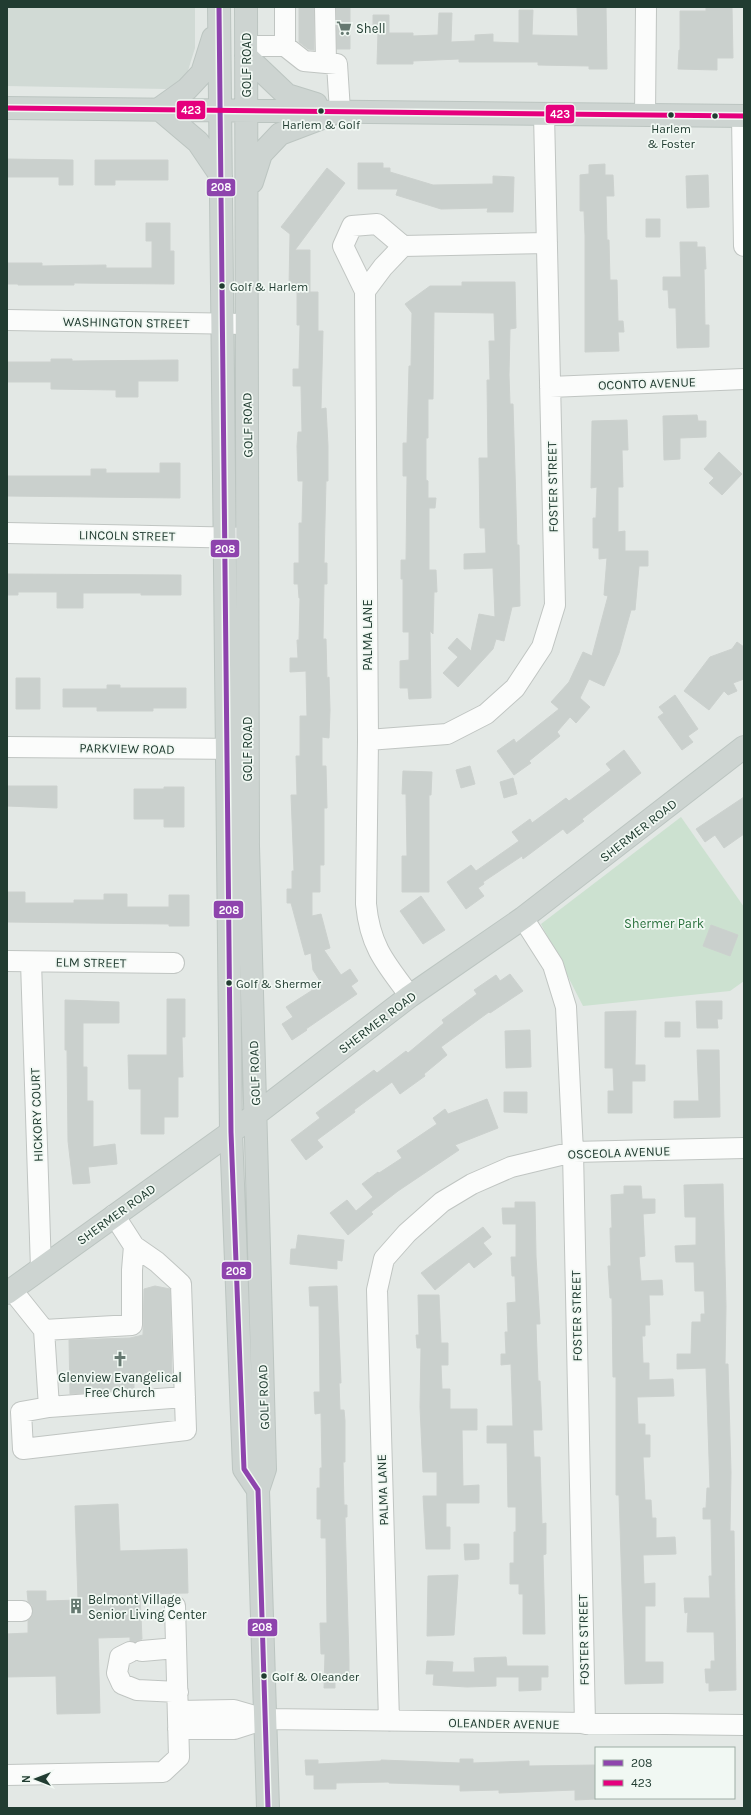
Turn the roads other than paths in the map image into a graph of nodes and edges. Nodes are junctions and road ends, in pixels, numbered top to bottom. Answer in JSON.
{"nodes":[{"id":1,"x":246,"y":7,"type":"edge"},
{"id":2,"x":285,"y":7,"type":"edge"},
{"id":3,"x":325,"y":7,"type":"edge"},
{"id":4,"x":646,"y":7,"type":"edge"},
{"id":5,"x":219,"y":13,"type":"edge"},
{"id":6,"x":285,"y":46,"type":"junction"},
{"id":7,"x":246,"y":51,"type":"junction"},
{"id":8,"x":326,"y":63,"type":"junction"},
{"id":9,"x":7,"y":108,"type":"edge"},
{"id":10,"x":159,"y":109,"type":"junction"},
{"id":11,"x":220,"y":110,"type":"junction"},
{"id":12,"x":246,"y":110,"type":"junction"},
{"id":13,"x":340,"y":111,"type":"junction"},
{"id":14,"x":544,"y":114,"type":"junction"},
{"id":15,"x":645,"y":115,"type":"junction"},
{"id":16,"x":743,"y":116,"type":"edge"},
{"id":17,"x":221,"y":176,"type":"junction"},
{"id":18,"x":246,"y":202,"type":"junction"},
{"id":19,"x":547,"y":243,"type":"junction"},
{"id":20,"x":403,"y":246,"type":"junction"},
{"id":21,"x":744,"y":246,"type":"edge"},
{"id":22,"x":366,"y":291,"type":"junction"},
{"id":23,"x":7,"y":320,"type":"edge"},
{"id":24,"x":222,"y":323,"type":"junction"},
{"id":25,"x":246,"y":324,"type":"junction"},
{"id":26,"x":744,"y":379,"type":"edge"},
{"id":27,"x":550,"y":387,"type":"junction"},
{"id":28,"x":7,"y":533,"type":"edge"},
{"id":29,"x":226,"y":537,"type":"junction"},
{"id":30,"x":248,"y":538,"type":"junction"},
{"id":31,"x":368,"y":740,"type":"junction"},
{"id":32,"x":7,"y":747,"type":"edge"},
{"id":33,"x":744,"y":747,"type":"edge"},
{"id":34,"x":237,"y":749,"type":"junction"},
{"id":35,"x":524,"y":918,"type":"junction"},
{"id":36,"x":7,"y":961,"type":"edge"},
{"id":37,"x":31,"y":962,"type":"junction"},
{"id":38,"x":174,"y":963,"type":"dead end"},
{"id":39,"x":410,"y":996,"type":"junction"},
{"id":40,"x":255,"y":1115,"type":"junction"},
{"id":41,"x":231,"y":1132,"type":"junction"},
{"id":42,"x":744,"y":1148,"type":"edge"},
{"id":43,"x":573,"y":1152,"type":"junction"},
{"id":44,"x":114,"y":1215,"type":"junction"},
{"id":45,"x":134,"y":1246,"type":"junction"},
{"id":46,"x":384,"y":1259,"type":"joint"},
{"id":47,"x":41,"y":1269,"type":"junction"},
{"id":48,"x":9,"y":1291,"type":"edge"},
{"id":49,"x":44,"y":1330,"type":"junction"},
{"id":50,"x":185,"y":1397,"type":"junction"},
{"id":51,"x":49,"y":1407,"type":"junction"},
{"id":52,"x":258,"y":1490,"type":"junction"},
{"id":53,"x":175,"y":1606,"type":"dead end"},
{"id":54,"x":176,"y":1648,"type":"junction"},
{"id":55,"x":178,"y":1711,"type":"junction"},
{"id":56,"x":265,"y":1719,"type":"junction"},
{"id":57,"x":389,"y":1721,"type":"junction"},
{"id":58,"x":585,"y":1724,"type":"junction"},
{"id":59,"x":744,"y":1725,"type":"edge"},
{"id":60,"x":7,"y":1775,"type":"edge"},
{"id":61,"x":268,"y":1808,"type":"edge"}],
"edges":[{"from":1,"to":7,"type":"main road","name":"GOLF ROAD"},
{"from":2,"to":6,"type":"street"},
{"from":3,"to":8,"type":"street"},
{"from":4,"to":15,"type":"street"},
{"from":5,"to":10,"type":"main road"},
{"from":5,"to":11,"type":"main road","name":"GOLF ROAD"},
{"from":6,"to":7,"type":"street"},
{"from":6,"to":8,"type":"street"},
{"from":7,"to":12,"type":"main road","name":"GOLF ROAD"},
{"from":7,"to":13,"type":"main road"},
{"from":8,"to":13,"type":"street"},
{"from":9,"to":10,"type":"main road"},
{"from":10,"to":11,"type":"main road"},
{"from":10,"to":17,"type":"main road"},
{"from":11,"to":12,"type":"main road"},
{"from":11,"to":17,"type":"main road","name":"GOLF ROAD"},
{"from":12,"to":13,"type":"main road"},
{"from":12,"to":18,"type":"main road","name":"GOLF ROAD"},
{"from":13,"to":14,"type":"main road"},
{"from":13,"to":18,"type":"main road"},
{"from":14,"to":15,"type":"main road"},
{"from":14,"to":19,"type":"street","name":"FOSTER STREET"},
{"from":15,"to":16,"type":"main road"},
{"from":16,"to":21,"type":"street"},
{"from":17,"to":24,"type":"main road","name":"GOLF ROAD"},
{"from":18,"to":25,"type":"main road","name":"GOLF ROAD"},
{"from":19,"to":20,"type":"street"},
{"from":19,"to":27,"type":"street","name":"FOSTER STREET"},
{"from":20,"to":22,"type":"street"},
{"from":20,"to":22,"type":"street"},
{"from":22,"to":31,"type":"street","name":"PALMA LANE"},
{"from":23,"to":24,"type":"street","name":"WASHINGTON STREET"},
{"from":24,"to":25,"type":"street","name":"WASHINGTON STREET"},
{"from":24,"to":29,"type":"main road","name":"GOLF ROAD"},
{"from":25,"to":30,"type":"main road","name":"GOLF ROAD"},
{"from":26,"to":27,"type":"street","name":"OCONTO AVENUE"},
{"from":27,"to":31,"type":"street","name":"FOSTER STREET"},
{"from":28,"to":29,"type":"street","name":"LINCOLN STREET"},
{"from":29,"to":30,"type":"street","name":"LINCOLN STREET"},
{"from":29,"to":34,"type":"main road","name":"GOLF ROAD"},
{"from":30,"to":34,"type":"main road","name":"GOLF ROAD"},
{"from":31,"to":39,"type":"street","name":"PALMA LANE"},
{"from":32,"to":34,"type":"street","name":"PARKVIEW ROAD"},
{"from":33,"to":35,"type":"main road","name":"SHERMER ROAD"},
{"from":34,"to":40,"type":"main road","name":"GOLF ROAD"},
{"from":34,"to":41,"type":"main road","name":"GOLF ROAD"},
{"from":35,"to":39,"type":"main road","name":"SHERMER ROAD"},
{"from":35,"to":43,"type":"street","name":"FOSTER STREET"},
{"from":36,"to":37,"type":"street","name":"ELM STREET"},
{"from":37,"to":38,"type":"street","name":"ELM STREET"},
{"from":37,"to":47,"type":"street","name":"HICKORY COURT"},
{"from":39,"to":40,"type":"main road","name":"SHERMER ROAD"},
{"from":40,"to":41,"type":"main road","name":"SHERMER ROAD"},
{"from":40,"to":52,"type":"main road","name":"GOLF ROAD"},
{"from":41,"to":44,"type":"main road","name":"SHERMER ROAD"},
{"from":41,"to":52,"type":"main road","name":"GOLF ROAD"},
{"from":42,"to":43,"type":"street","name":"OSCEOLA AVENUE"},
{"from":43,"to":46,"type":"street","name":"OSCEOLA AVENUE"},
{"from":43,"to":58,"type":"street","name":"FOSTER STREET"},
{"from":44,"to":45,"type":"street"},
{"from":44,"to":47,"type":"main road","name":"SHERMER ROAD"},
{"from":45,"to":49,"type":"street"},
{"from":45,"to":50,"type":"street"},
{"from":46,"to":57,"type":"street","name":"PALMA LANE"},
{"from":47,"to":48,"type":"main road","name":"SHERMER ROAD"},
{"from":48,"to":49,"type":"street"},
{"from":49,"to":51,"type":"street"},
{"from":50,"to":51,"type":"street"},
{"from":50,"to":51,"type":"street"},
{"from":52,"to":56,"type":"main road","name":"GOLF ROAD"},
{"from":53,"to":54,"type":"street"},
{"from":54,"to":55,"type":"street"},
{"from":54,"to":55,"type":"street","name":"OLEANDER AVENUE"},
{"from":55,"to":56,"type":"street","name":"OLEANDER AVENUE"},
{"from":55,"to":60,"type":"street"},
{"from":56,"to":57,"type":"street","name":"OLEANDER AVENUE"},
{"from":56,"to":61,"type":"main road","name":"GOLF ROAD"},
{"from":57,"to":58,"type":"street","name":"OLEANDER AVENUE"},
{"from":58,"to":59,"type":"street","name":"OLEANDER AVENUE"}]}
